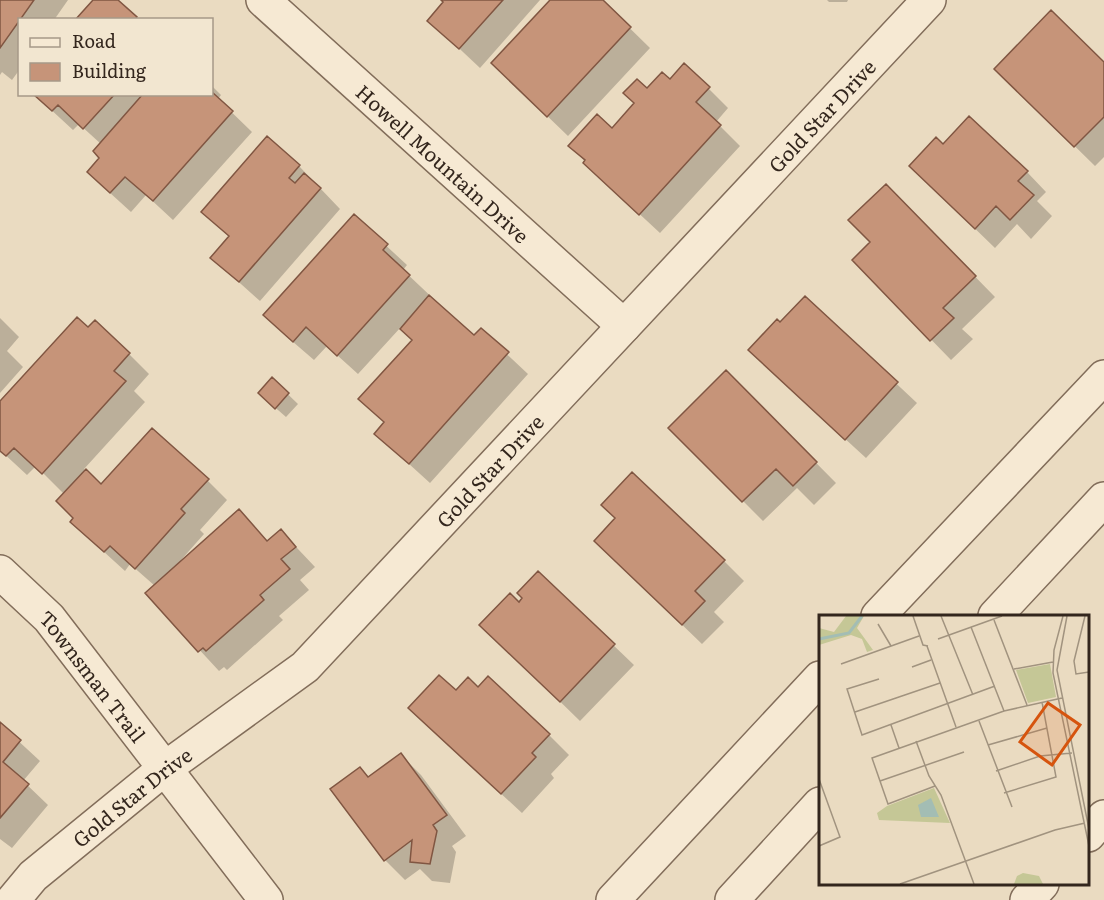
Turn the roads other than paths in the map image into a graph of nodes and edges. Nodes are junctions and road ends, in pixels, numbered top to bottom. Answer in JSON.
{"nodes":[{"id":1,"x":263,"y":0,"type":"edge"},
{"id":2,"x":929,"y":0,"type":"edge"},
{"id":3,"x":624,"y":326,"type":"junction"},
{"id":4,"x":1104,"y":377,"type":"edge"},
{"id":5,"x":1104,"y":499,"type":"edge"},
{"id":6,"x":0,"y":572,"type":"edge"},
{"id":7,"x":879,"y":615,"type":"edge"},
{"id":8,"x":996,"y":615,"type":"edge"},
{"id":9,"x":819,"y":679,"type":"edge"},
{"id":10,"x":164,"y":769,"type":"junction"},
{"id":11,"x":819,"y":805,"type":"edge"},
{"id":12,"x":1104,"y":817,"type":"edge"},
{"id":13,"x":1089,"y":834,"type":"edge"},
{"id":14,"x":1041,"y":885,"type":"edge"},
{"id":15,"x":13,"y":900,"type":"edge"},
{"id":16,"x":266,"y":900,"type":"edge"},
{"id":17,"x":613,"y":900,"type":"edge"},
{"id":18,"x":732,"y":900,"type":"edge"},
{"id":19,"x":1027,"y":900,"type":"edge"}],
"edges":[{"from":1,"to":3,"type":"street","name":"Howell Mountain Drive"},
{"from":2,"to":3,"type":"street","name":"Gold Star Drive"},
{"from":3,"to":10,"type":"street","name":"Gold Star Drive"},
{"from":4,"to":7,"type":"street"},
{"from":5,"to":8,"type":"street"},
{"from":6,"to":10,"type":"street","name":"Townsman Trail"},
{"from":9,"to":17,"type":"street"},
{"from":10,"to":15,"type":"street","name":"Gold Star Drive"},
{"from":10,"to":16,"type":"street","name":"Townsman Trail"},
{"from":11,"to":18,"type":"street"},
{"from":12,"to":13,"type":"street"},
{"from":14,"to":19,"type":"street"}]}
